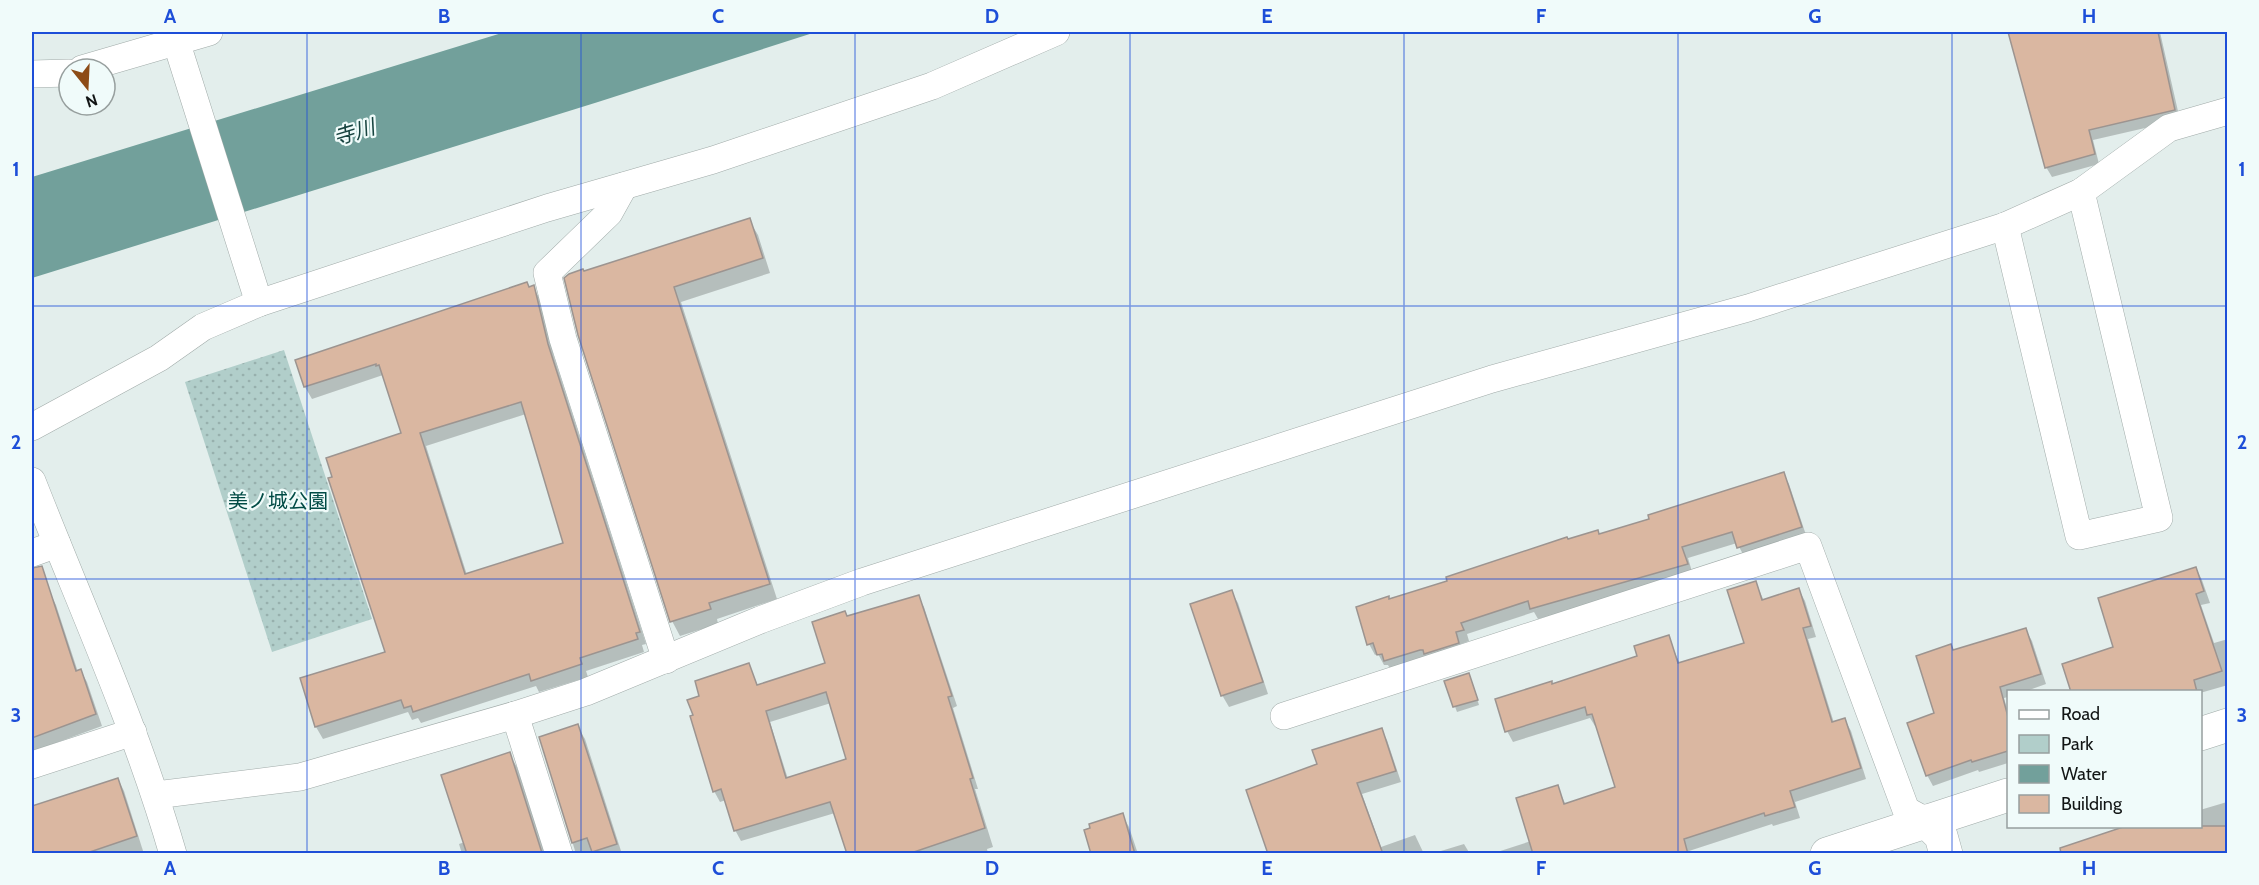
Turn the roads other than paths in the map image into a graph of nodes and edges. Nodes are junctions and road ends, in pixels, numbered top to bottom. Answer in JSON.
{"nodes":[{"id":1,"x":209,"y":32,"type":"edge"},
{"id":2,"x":1056,"y":32,"type":"edge"},
{"id":3,"x":180,"y":53,"type":"junction"},
{"id":4,"x":117,"y":63,"type":"edge"},
{"id":5,"x":57,"y":73,"type":"edge"},
{"id":6,"x":32,"y":74,"type":"edge"},
{"id":7,"x":2228,"y":111,"type":"edge"},
{"id":8,"x":624,"y":186,"type":"junction"},
{"id":9,"x":2081,"y":192,"type":"junction"},
{"id":10,"x":2005,"y":226,"type":"junction"},
{"id":11,"x":256,"y":294,"type":"junction"},
{"id":12,"x":32,"y":427,"type":"edge"},
{"id":13,"x":32,"y":481,"type":"edge"},
{"id":14,"x":44,"y":548,"type":"edge"},
{"id":15,"x":666,"y":660,"type":"junction"},
{"id":16,"x":515,"y":715,"type":"junction"},
{"id":17,"x":1284,"y":716,"type":"dead end"},
{"id":18,"x":2228,"y":725,"type":"edge"},
{"id":19,"x":133,"y":732,"type":"junction"},
{"id":20,"x":2202,"y":733,"type":"edge"},
{"id":21,"x":32,"y":765,"type":"edge"},
{"id":22,"x":156,"y":795,"type":"junction"},
{"id":23,"x":2007,"y":795,"type":"edge"},
{"id":24,"x":1926,"y":821,"type":"junction"},
{"id":25,"x":173,"y":854,"type":"edge"},
{"id":26,"x":560,"y":854,"type":"edge"},
{"id":27,"x":1827,"y":854,"type":"edge"},
{"id":28,"x":1946,"y":854,"type":"edge"}],
"edges":[{"from":1,"to":3,"type":"street"},
{"from":2,"to":8,"type":"street"},
{"from":3,"to":4,"type":"street"},
{"from":3,"to":11,"type":"street"},
{"from":5,"to":6,"type":"street"},
{"from":7,"to":9,"type":"street"},
{"from":8,"to":11,"type":"street"},
{"from":8,"to":15,"type":"street"},
{"from":9,"to":10,"type":"street"},
{"from":9,"to":10,"type":"street"},
{"from":10,"to":15,"type":"street"},
{"from":11,"to":12,"type":"street"},
{"from":13,"to":14,"type":"street"},
{"from":14,"to":19,"type":"street"},
{"from":15,"to":16,"type":"street"},
{"from":16,"to":22,"type":"street"},
{"from":16,"to":26,"type":"street"},
{"from":17,"to":24,"type":"street"},
{"from":18,"to":20,"type":"street"},
{"from":19,"to":21,"type":"street"},
{"from":19,"to":22,"type":"street"},
{"from":22,"to":25,"type":"street"},
{"from":23,"to":24,"type":"street"},
{"from":24,"to":27,"type":"street"},
{"from":24,"to":28,"type":"street"}]}
